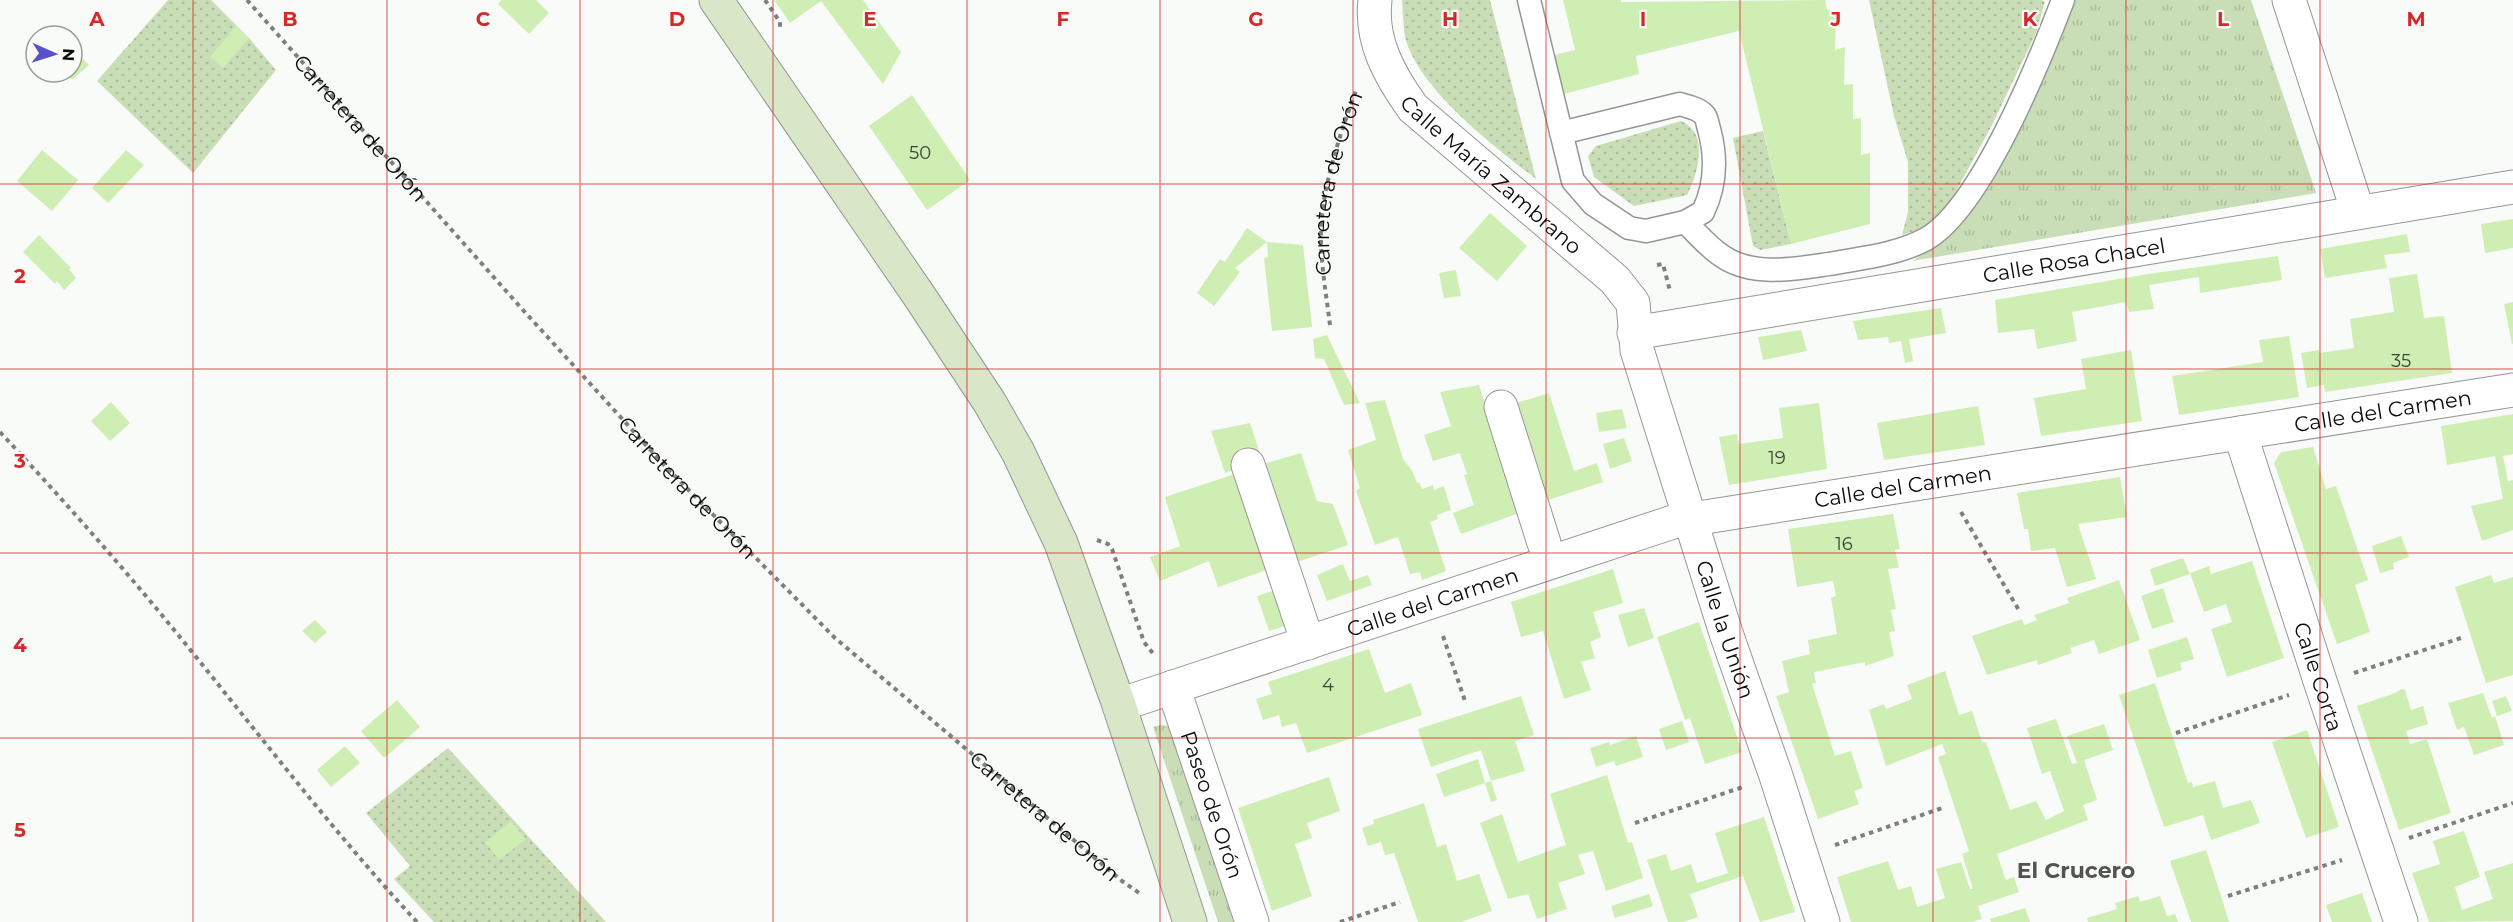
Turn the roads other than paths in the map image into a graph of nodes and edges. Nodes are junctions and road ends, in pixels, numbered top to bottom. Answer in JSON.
{"nodes":[{"id":1,"x":716,"y":0,"type":"edge"},
{"id":2,"x":1375,"y":0,"type":"edge"},
{"id":3,"x":1529,"y":0,"type":"edge"},
{"id":4,"x":2063,"y":0,"type":"edge"},
{"id":5,"x":2289,"y":0,"type":"edge"},
{"id":6,"x":1561,"y":133,"type":"junction"},
{"id":7,"x":2513,"y":187,"type":"edge"},
{"id":8,"x":2358,"y":212,"type":"junction"},
{"id":9,"x":1685,"y":222,"type":"junction"},
{"id":10,"x":1634,"y":333,"type":"junction"},
{"id":11,"x":2513,"y":390,"type":"edge"},
{"id":12,"x":1501,"y":407,"type":"dead end"},
{"id":13,"x":2240,"y":433,"type":"junction"},
{"id":14,"x":1248,"y":465,"type":"dead end"},
{"id":15,"x":1689,"y":519,"type":"junction"},
{"id":16,"x":1544,"y":543,"type":"dead end"},
{"id":17,"x":1308,"y":643,"type":"junction"},
{"id":18,"x":1173,"y":687,"type":"junction"},
{"id":19,"x":1119,"y":705,"type":"junction"},
{"id":20,"x":1191,"y":922,"type":"edge"},
{"id":21,"x":1252,"y":922,"type":"edge"},
{"id":22,"x":1823,"y":922,"type":"edge"},
{"id":23,"x":2401,"y":922,"type":"edge"}],
"edges":[{"from":1,"to":19,"type":"street"},
{"from":2,"to":10,"type":"street","name":"Calle María Zambrano"},
{"from":3,"to":6,"type":"lane"},
{"from":4,"to":9,"type":"lane"},
{"from":5,"to":8,"type":"street"},
{"from":6,"to":9,"type":"lane"},
{"from":6,"to":9,"type":"lane"},
{"from":7,"to":8,"type":"street","name":"Calle Rosa Chacel"},
{"from":8,"to":10,"type":"street","name":"Calle Rosa Chacel"},
{"from":10,"to":15,"type":"street","name":"Calle la Unión"},
{"from":11,"to":13,"type":"street","name":"Calle del Carmen"},
{"from":12,"to":16,"type":"street"},
{"from":13,"to":15,"type":"street","name":"Calle del Carmen"},
{"from":13,"to":23,"type":"street","name":"Calle Corta"},
{"from":14,"to":17,"type":"street"},
{"from":15,"to":17,"type":"street","name":"Calle del Carmen"},
{"from":15,"to":22,"type":"street","name":"Calle la Unión"},
{"from":17,"to":18,"type":"street","name":"Calle del Carmen"},
{"from":18,"to":19,"type":"street","name":"Calle del Carmen"},
{"from":18,"to":21,"type":"street","name":"Paseo de Orón"},
{"from":19,"to":20,"type":"street"}]}
